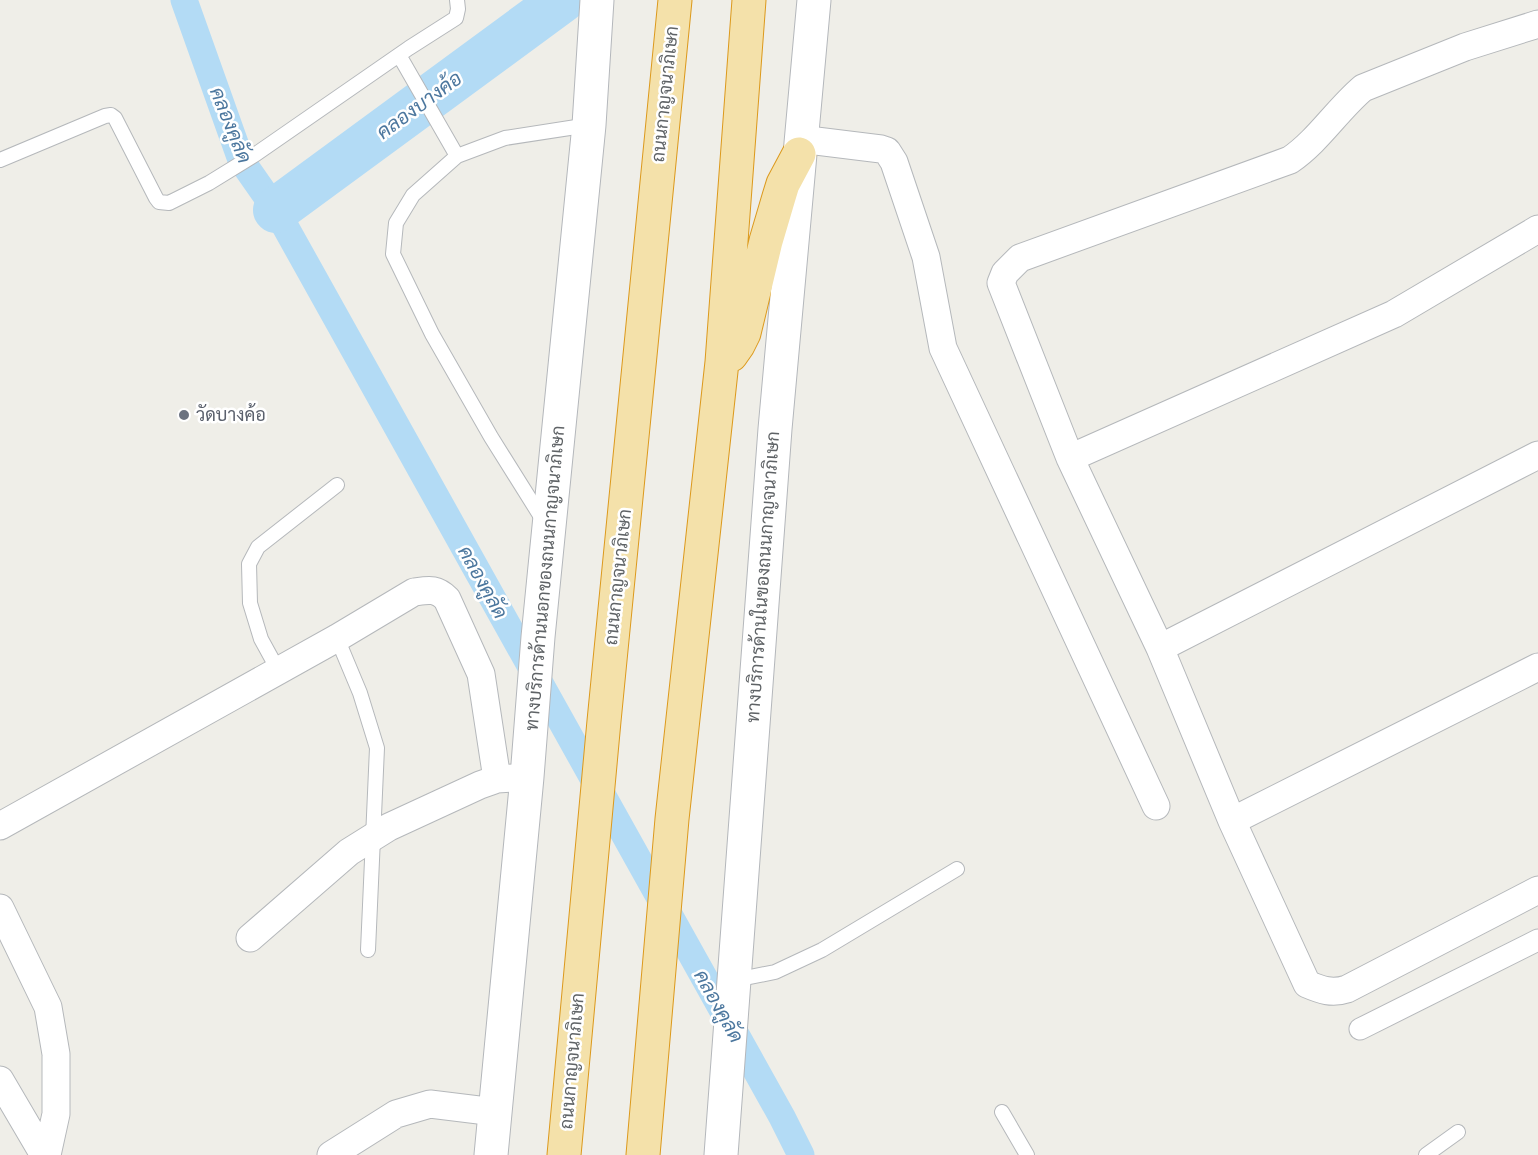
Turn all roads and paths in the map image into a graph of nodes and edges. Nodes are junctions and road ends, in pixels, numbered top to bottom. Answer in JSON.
{"nodes":[{"id":1,"x":457,"y":0,"type":"edge"},
{"id":2,"x":675,"y":0,"type":"edge"},
{"id":3,"x":749,"y":0,"type":"edge"},
{"id":4,"x":814,"y":0,"type":"edge"},
{"id":5,"x":596,"y":4,"type":"edge"},
{"id":6,"x":1538,"y":24,"type":"edge"},
{"id":7,"x":402,"y":59,"type":"junction"},
{"id":8,"x":589,"y":125,"type":"junction"},
{"id":9,"x":799,"y":146,"type":"junction"},
{"id":10,"x":457,"y":156,"type":"junction"},
{"id":11,"x":0,"y":160,"type":"edge"},
{"id":12,"x":1538,"y":229,"type":"edge"},
{"id":13,"x":722,"y":362,"type":"junction"},
{"id":14,"x":1538,"y":455,"type":"edge"},
{"id":15,"x":1070,"y":458,"type":"junction"},
{"id":16,"x":337,"y":485,"type":"dead end"},
{"id":17,"x":549,"y":529,"type":"junction"},
{"id":18,"x":337,"y":638,"type":"junction"},
{"id":19,"x":1160,"y":648,"type":"junction"},
{"id":20,"x":1538,"y":667,"type":"edge"},
{"id":21,"x":278,"y":670,"type":"junction"},
{"id":22,"x":512,"y":778,"type":"junction"},
{"id":23,"x":1156,"y":806,"type":"dead end"},
{"id":24,"x":1232,"y":821,"type":"junction"},
{"id":25,"x":0,"y":826,"type":"edge"},
{"id":26,"x":372,"y":838,"type":"junction"},
{"id":27,"x":957,"y":869,"type":"dead end"},
{"id":28,"x":1538,"y":890,"type":"edge"},
{"id":29,"x":0,"y":908,"type":"edge"},
{"id":30,"x":250,"y":938,"type":"dead end"},
{"id":31,"x":1538,"y":940,"type":"edge"},
{"id":32,"x":368,"y":950,"type":"dead end"},
{"id":33,"x":732,"y":990,"type":"junction"},
{"id":34,"x":1360,"y":1029,"type":"dead end"},
{"id":35,"x":0,"y":1080,"type":"edge"},
{"id":36,"x":495,"y":1112,"type":"junction"},
{"id":37,"x":1002,"y":1112,"type":"dead end"},
{"id":38,"x":1458,"y":1132,"type":"dead end"},
{"id":39,"x":46,"y":1155,"type":"edge"},
{"id":40,"x":331,"y":1155,"type":"edge"},
{"id":41,"x":491,"y":1155,"type":"edge"},
{"id":42,"x":564,"y":1155,"type":"edge"},
{"id":43,"x":643,"y":1155,"type":"edge"},
{"id":44,"x":721,"y":1155,"type":"edge"},
{"id":45,"x":1027,"y":1155,"type":"edge"},
{"id":46,"x":1426,"y":1155,"type":"edge"}],
"edges":[{"from":1,"to":7,"type":"lane"},
{"from":2,"to":42,"type":"highway","name":"ถนนกาญจนาภิเษก"},
{"from":3,"to":13,"type":"highway"},
{"from":4,"to":9,"type":"main road","name":"ทางบริการด้านในของถนนกาญจนาภิเษก"},
{"from":5,"to":8,"type":"main road","name":"ทางบริการด้านนอกของถนนกาญจนาภิเษก"},
{"from":6,"to":15,"type":"street"},
{"from":7,"to":10,"type":"lane"},
{"from":7,"to":11,"type":"lane"},
{"from":8,"to":10,"type":"lane"},
{"from":8,"to":17,"type":"main road","name":"ทางบริการด้านนอกของถนนกาญจนาภิเษก"},
{"from":9,"to":13,"type":"highway"},
{"from":9,"to":23,"type":"street"},
{"from":9,"to":33,"type":"main road","name":"ทางบริการด้านในของถนนกาญจนาภิเษก"},
{"from":10,"to":17,"type":"lane"},
{"from":12,"to":15,"type":"street"},
{"from":13,"to":43,"type":"highway"},
{"from":14,"to":19,"type":"street"},
{"from":15,"to":19,"type":"street"},
{"from":16,"to":21,"type":"lane"},
{"from":17,"to":22,"type":"main road","name":"ทางบริการด้านนอกของถนนกาญจนาภิเษก"},
{"from":18,"to":21,"type":"street"},
{"from":18,"to":22,"type":"street"},
{"from":18,"to":26,"type":"lane"},
{"from":19,"to":24,"type":"street"},
{"from":20,"to":24,"type":"street"},
{"from":21,"to":25,"type":"street"},
{"from":22,"to":26,"type":"street"},
{"from":22,"to":36,"type":"main road","name":"ทางบริการด้านนอกของถนนกาญจนาภิเษก"},
{"from":24,"to":28,"type":"street"},
{"from":26,"to":30,"type":"street"},
{"from":26,"to":32,"type":"lane"},
{"from":27,"to":33,"type":"lane"},
{"from":29,"to":39,"type":"street"},
{"from":31,"to":34,"type":"street"},
{"from":33,"to":44,"type":"main road","name":"ทางบริการด้านในของถนนกาญจนาภิเษก"},
{"from":35,"to":39,"type":"street"},
{"from":36,"to":40,"type":"street"},
{"from":36,"to":41,"type":"main road","name":"ทางบริการด้านนอกของถนนกาญจนาภิเษก"},
{"from":37,"to":45,"type":"lane"},
{"from":38,"to":46,"type":"lane"}]}
